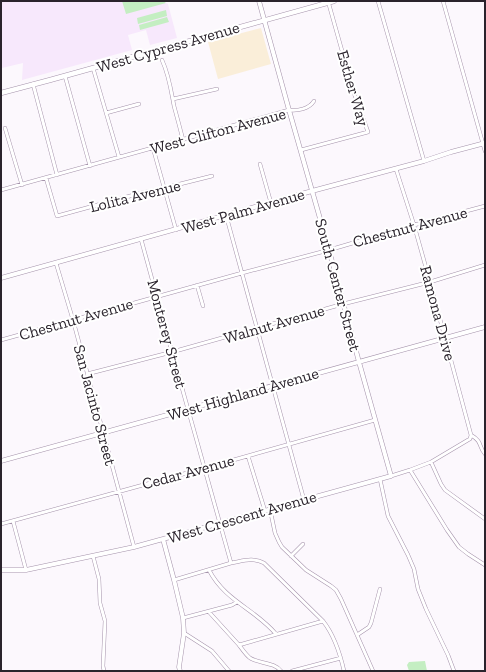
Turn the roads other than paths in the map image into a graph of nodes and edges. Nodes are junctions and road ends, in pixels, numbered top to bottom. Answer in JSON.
{"nodes":[{"id":1,"x":259,"y":1,"type":"edge"},
{"id":2,"x":378,"y":1,"type":"edge"},
{"id":3,"x":442,"y":1,"type":"edge"},
{"id":4,"x":330,"y":2,"type":"edge"},
{"id":5,"x":265,"y":20,"type":"junction"},
{"id":6,"x":162,"y":60,"type":"dead end"},
{"id":7,"x":93,"y":68,"type":"junction"},
{"id":8,"x":65,"y":76,"type":"junction"},
{"id":9,"x":33,"y":84,"type":"junction"},
{"id":10,"x":217,"y":89,"type":"dead end"},
{"id":11,"x":1,"y":93,"type":"edge"},
{"id":12,"x":173,"y":99,"type":"junction"},
{"id":13,"x":314,"y":101,"type":"dead end"},
{"id":14,"x":139,"y":104,"type":"dead end"},
{"id":15,"x":289,"y":110,"type":"junction"},
{"id":16,"x":106,"y":113,"type":"junction"},
{"id":17,"x":5,"y":128,"type":"dead end"},
{"id":18,"x":183,"y":140,"type":"junction"},
{"id":19,"x":484,"y":143,"type":"edge"},
{"id":20,"x":153,"y":148,"type":"junction"},
{"id":21,"x":300,"y":150,"type":"junction"},
{"id":22,"x":485,"y":151,"type":"edge"},
{"id":23,"x":119,"y":157,"type":"junction"},
{"id":24,"x":424,"y":161,"type":"junction"},
{"id":25,"x":260,"y":164,"type":"dead end"},
{"id":26,"x":90,"y":166,"type":"junction"},
{"id":27,"x":396,"y":169,"type":"junction"},
{"id":28,"x":58,"y":174,"type":"junction"},
{"id":29,"x":212,"y":176,"type":"dead end"},
{"id":30,"x":46,"y":178,"type":"junction"},
{"id":31,"x":22,"y":184,"type":"junction"},
{"id":32,"x":164,"y":188,"type":"junction"},
{"id":33,"x":1,"y":190,"type":"edge"},
{"id":34,"x":312,"y":191,"type":"junction"},
{"id":35,"x":271,"y":202,"type":"junction"},
{"id":36,"x":485,"y":206,"type":"edge"},
{"id":37,"x":226,"y":215,"type":"junction"},
{"id":38,"x":414,"y":225,"type":"junction"},
{"id":39,"x":176,"y":230,"type":"junction"},
{"id":40,"x":141,"y":239,"type":"junction"},
{"id":41,"x":329,"y":250,"type":"junction"},
{"id":42,"x":56,"y":263,"type":"junction"},
{"id":43,"x":485,"y":265,"type":"edge"},
{"id":44,"x":242,"y":273,"type":"junction"},
{"id":45,"x":1,"y":278,"type":"edge"},
{"id":46,"x":430,"y":282,"type":"junction"},
{"id":47,"x":197,"y":285,"type":"junction"},
{"id":48,"x":157,"y":296,"type":"junction"},
{"id":49,"x":343,"y":304,"type":"junction"},
{"id":50,"x":203,"y":306,"type":"dead end"},
{"id":51,"x":73,"y":320,"type":"junction"},
{"id":52,"x":485,"y":327,"type":"edge"},
{"id":53,"x":258,"y":328,"type":"junction"},
{"id":54,"x":445,"y":338,"type":"junction"},
{"id":55,"x":1,"y":340,"type":"edge"},
{"id":56,"x":172,"y":352,"type":"junction"},
{"id":57,"x":359,"y":362,"type":"junction"},
{"id":58,"x":87,"y":374,"type":"junction"},
{"id":59,"x":273,"y":386,"type":"junction"},
{"id":60,"x":188,"y":410,"type":"junction"},
{"id":61,"x":375,"y":420,"type":"junction"},
{"id":62,"x":103,"y":433,"type":"junction"},
{"id":63,"x":471,"y":434,"type":"junction"},
{"id":64,"x":289,"y":444,"type":"junction"},
{"id":65,"x":485,"y":454,"type":"edge"},
{"id":66,"x":248,"y":456,"type":"junction"},
{"id":67,"x":1,"y":461,"type":"edge"},
{"id":68,"x":431,"y":462,"type":"junction"},
{"id":69,"x":205,"y":468,"type":"junction"},
{"id":70,"x":410,"y":470,"type":"junction"},
{"id":71,"x":391,"y":476,"type":"junction"},
{"id":72,"x":380,"y":479,"type":"junction"},
{"id":73,"x":119,"y":491,"type":"junction"},
{"id":74,"x":304,"y":500,"type":"junction"},
{"id":75,"x":270,"y":509,"type":"junction"},
{"id":76,"x":265,"y":511,"type":"junction"},
{"id":77,"x":485,"y":519,"type":"edge"},
{"id":78,"x":12,"y":521,"type":"junction"},
{"id":79,"x":1,"y":524,"type":"edge"},
{"id":80,"x":220,"y":524,"type":"junction"},
{"id":81,"x":163,"y":539,"type":"junction"},
{"id":82,"x":303,"y":544,"type":"dead end"},
{"id":83,"x":134,"y":547,"type":"junction"},
{"id":84,"x":93,"y":556,"type":"junction"},
{"id":85,"x":291,"y":556,"type":"junction"},
{"id":86,"x":231,"y":563,"type":"junction"},
{"id":87,"x":485,"y":565,"type":"edge"},
{"id":88,"x":1,"y":570,"type":"edge"},
{"id":89,"x":26,"y":570,"type":"junction"},
{"id":90,"x":209,"y":570,"type":"junction"},
{"id":91,"x":174,"y":580,"type":"junction"},
{"id":92,"x":380,"y":589,"type":"dead end"},
{"id":93,"x":237,"y":602,"type":"junction"},
{"id":94,"x":209,"y":612,"type":"junction"},
{"id":95,"x":183,"y":618,"type":"junction"},
{"id":96,"x":323,"y":621,"type":"junction"},
{"id":97,"x":184,"y":633,"type":"junction"},
{"id":98,"x":276,"y":634,"type":"junction"},
{"id":99,"x":357,"y":634,"type":"junction"},
{"id":100,"x":239,"y":646,"type":"junction"},
{"id":101,"x":341,"y":658,"type":"junction"},
{"id":102,"x":275,"y":666,"type":"junction"},
{"id":103,"x":104,"y":671,"type":"edge"},
{"id":104,"x":180,"y":671,"type":"edge"},
{"id":105,"x":229,"y":671,"type":"edge"},
{"id":106,"x":272,"y":671,"type":"edge"},
{"id":107,"x":281,"y":671,"type":"edge"},
{"id":108,"x":292,"y":671,"type":"edge"},
{"id":109,"x":344,"y":671,"type":"edge"},
{"id":110,"x":373,"y":671,"type":"edge"},
{"id":111,"x":454,"y":671,"type":"edge"}],
"edges":[{"from":1,"to":5,"type":"street","name":"South Center Street"},
{"from":2,"to":24,"type":"street"},
{"from":3,"to":19,"type":"street"},
{"from":4,"to":5,"type":"main road","name":"West Cypress Avenue"},
{"from":4,"to":21,"type":"street","name":"Esther Way"},
{"from":5,"to":7,"type":"main road","name":"West Cypress Avenue"},
{"from":5,"to":15,"type":"street","name":"South Center Street"},
{"from":6,"to":12,"type":"street"},
{"from":7,"to":8,"type":"main road","name":"West Cypress Avenue"},
{"from":7,"to":16,"type":"street"},
{"from":8,"to":9,"type":"main road","name":"West Cypress Avenue"},
{"from":8,"to":26,"type":"street"},
{"from":9,"to":11,"type":"main road","name":"West Cypress Avenue"},
{"from":9,"to":28,"type":"street"},
{"from":10,"to":12,"type":"street"},
{"from":12,"to":18,"type":"street"},
{"from":13,"to":15,"type":"street","name":"West Clifton Avenue"},
{"from":14,"to":16,"type":"street"},
{"from":15,"to":18,"type":"street","name":"West Clifton Avenue"},
{"from":15,"to":21,"type":"street","name":"South Center Street"},
{"from":16,"to":23,"type":"street"},
{"from":17,"to":31,"type":"street"},
{"from":18,"to":20,"type":"street","name":"West Clifton Avenue"},
{"from":19,"to":22,"type":"street"},
{"from":19,"to":24,"type":"street","name":"West Palm Avenue"},
{"from":20,"to":23,"type":"street","name":"West Clifton Avenue"},
{"from":20,"to":32,"type":"street"},
{"from":21,"to":34,"type":"street","name":"South Center Street"},
{"from":23,"to":26,"type":"street","name":"West Clifton Avenue"},
{"from":24,"to":27,"type":"street","name":"West Palm Avenue"},
{"from":25,"to":35,"type":"street"},
{"from":26,"to":28,"type":"street"},
{"from":27,"to":34,"type":"street","name":"West Palm Avenue"},
{"from":27,"to":38,"type":"street","name":"Ramona Drive"},
{"from":28,"to":30,"type":"street"},
{"from":29,"to":32,"type":"street","name":"Lolita Avenue"},
{"from":30,"to":31,"type":"street"},
{"from":30,"to":32,"type":"street","name":"Lolita Avenue"},
{"from":31,"to":33,"type":"street"},
{"from":32,"to":39,"type":"street"},
{"from":34,"to":35,"type":"street","name":"West Palm Avenue"},
{"from":34,"to":41,"type":"street","name":"South Center Street"},
{"from":35,"to":37,"type":"street","name":"West Palm Avenue"},
{"from":36,"to":38,"type":"street","name":"Chestnut Avenue"},
{"from":37,"to":39,"type":"street","name":"West Palm Avenue"},
{"from":37,"to":44,"type":"street"},
{"from":38,"to":41,"type":"street","name":"Chestnut Avenue"},
{"from":38,"to":46,"type":"street","name":"Ramona Drive"},
{"from":39,"to":40,"type":"street","name":"West Palm Avenue"},
{"from":40,"to":42,"type":"street","name":"West Palm Avenue"},
{"from":40,"to":48,"type":"street","name":"Monterey Street"},
{"from":41,"to":44,"type":"street","name":"Chestnut Avenue"},
{"from":41,"to":49,"type":"street","name":"South Center Street"},
{"from":42,"to":45,"type":"street","name":"West Palm Avenue"},
{"from":42,"to":51,"type":"street","name":"San Jacinto Street"},
{"from":43,"to":46,"type":"street","name":"Walnut Avenue"},
{"from":44,"to":47,"type":"street","name":"Chestnut Avenue"},
{"from":44,"to":53,"type":"street"},
{"from":46,"to":49,"type":"street","name":"Walnut Avenue"},
{"from":46,"to":54,"type":"street","name":"Ramona Drive"},
{"from":47,"to":48,"type":"street","name":"Chestnut Avenue"},
{"from":47,"to":50,"type":"street"},
{"from":48,"to":51,"type":"street","name":"Chestnut Avenue"},
{"from":48,"to":56,"type":"street","name":"Monterey Street"},
{"from":49,"to":53,"type":"street","name":"Walnut Avenue"},
{"from":49,"to":57,"type":"street","name":"South Center Street"},
{"from":51,"to":55,"type":"street","name":"Chestnut Avenue"},
{"from":51,"to":58,"type":"street","name":"San Jacinto Street"},
{"from":52,"to":54,"type":"street","name":"West Highland Avenue"},
{"from":53,"to":56,"type":"street","name":"Walnut Avenue"},
{"from":53,"to":59,"type":"street"},
{"from":54,"to":57,"type":"street","name":"West Highland Avenue"},
{"from":54,"to":63,"type":"street","name":"Ramona Drive"},
{"from":56,"to":58,"type":"street","name":"Walnut Avenue"},
{"from":56,"to":60,"type":"street","name":"Monterey Street"},
{"from":57,"to":59,"type":"street","name":"West Highland Avenue"},
{"from":57,"to":61,"type":"street","name":"South Center Street"},
{"from":58,"to":62,"type":"street","name":"San Jacinto Street"},
{"from":59,"to":60,"type":"street","name":"West Highland Avenue"},
{"from":59,"to":64,"type":"street"},
{"from":60,"to":62,"type":"street","name":"West Highland Avenue"},
{"from":60,"to":69,"type":"street","name":"Monterey Street"},
{"from":61,"to":64,"type":"street","name":"Cedar Avenue"},
{"from":61,"to":71,"type":"street","name":"South Center Street"},
{"from":62,"to":67,"type":"street","name":"West Highland Avenue"},
{"from":62,"to":73,"type":"street","name":"San Jacinto Street"},
{"from":63,"to":65,"type":"street","name":"Ramona Drive"},
{"from":63,"to":68,"type":"street","name":"West Crescent Avenue"},
{"from":64,"to":66,"type":"street","name":"Cedar Avenue"},
{"from":64,"to":74,"type":"street"},
{"from":66,"to":69,"type":"street","name":"Cedar Avenue"},
{"from":66,"to":76,"type":"street"},
{"from":68,"to":70,"type":"street","name":"West Crescent Avenue"},
{"from":68,"to":77,"type":"street"},
{"from":69,"to":73,"type":"street","name":"Cedar Avenue"},
{"from":69,"to":80,"type":"street","name":"Monterey Street"},
{"from":70,"to":71,"type":"street","name":"West Crescent Avenue"},
{"from":70,"to":87,"type":"street"},
{"from":71,"to":72,"type":"street","name":"West Crescent Avenue"},
{"from":72,"to":74,"type":"street","name":"West Crescent Avenue"},
{"from":72,"to":111,"type":"street"},
{"from":73,"to":78,"type":"street","name":"Cedar Avenue"},
{"from":73,"to":83,"type":"street","name":"San Jacinto Street"},
{"from":74,"to":75,"type":"street","name":"West Crescent Avenue"},
{"from":75,"to":76,"type":"street","name":"West Crescent Avenue"},
{"from":75,"to":85,"type":"street"},
{"from":76,"to":80,"type":"street","name":"West Crescent Avenue"},
{"from":78,"to":79,"type":"street","name":"Cedar Avenue"},
{"from":78,"to":89,"type":"street"},
{"from":80,"to":81,"type":"street","name":"West Crescent Avenue"},
{"from":80,"to":86,"type":"street","name":"Monterey Street"},
{"from":81,"to":83,"type":"street","name":"West Crescent Avenue"},
{"from":81,"to":91,"type":"street"},
{"from":82,"to":85,"type":"street"},
{"from":83,"to":84,"type":"street","name":"West Crescent Avenue"},
{"from":84,"to":89,"type":"street","name":"West Crescent Avenue"},
{"from":84,"to":103,"type":"street"},
{"from":85,"to":99,"type":"street"},
{"from":86,"to":90,"type":"street"},
{"from":86,"to":96,"type":"street"},
{"from":88,"to":89,"type":"street","name":"West Crescent Avenue"},
{"from":90,"to":91,"type":"street"},
{"from":90,"to":93,"type":"street"},
{"from":91,"to":95,"type":"street"},
{"from":92,"to":99,"type":"street"},
{"from":93,"to":94,"type":"street"},
{"from":93,"to":98,"type":"street"},
{"from":94,"to":95,"type":"street"},
{"from":94,"to":100,"type":"street"},
{"from":95,"to":97,"type":"street"},
{"from":96,"to":98,"type":"street"},
{"from":96,"to":101,"type":"street"},
{"from":97,"to":104,"type":"street"},
{"from":97,"to":105,"type":"street"},
{"from":98,"to":100,"type":"street"},
{"from":99,"to":110,"type":"street"},
{"from":100,"to":102,"type":"street"},
{"from":101,"to":108,"type":"street"},
{"from":101,"to":109,"type":"street"},
{"from":102,"to":106,"type":"street"},
{"from":102,"to":107,"type":"street"}]}
